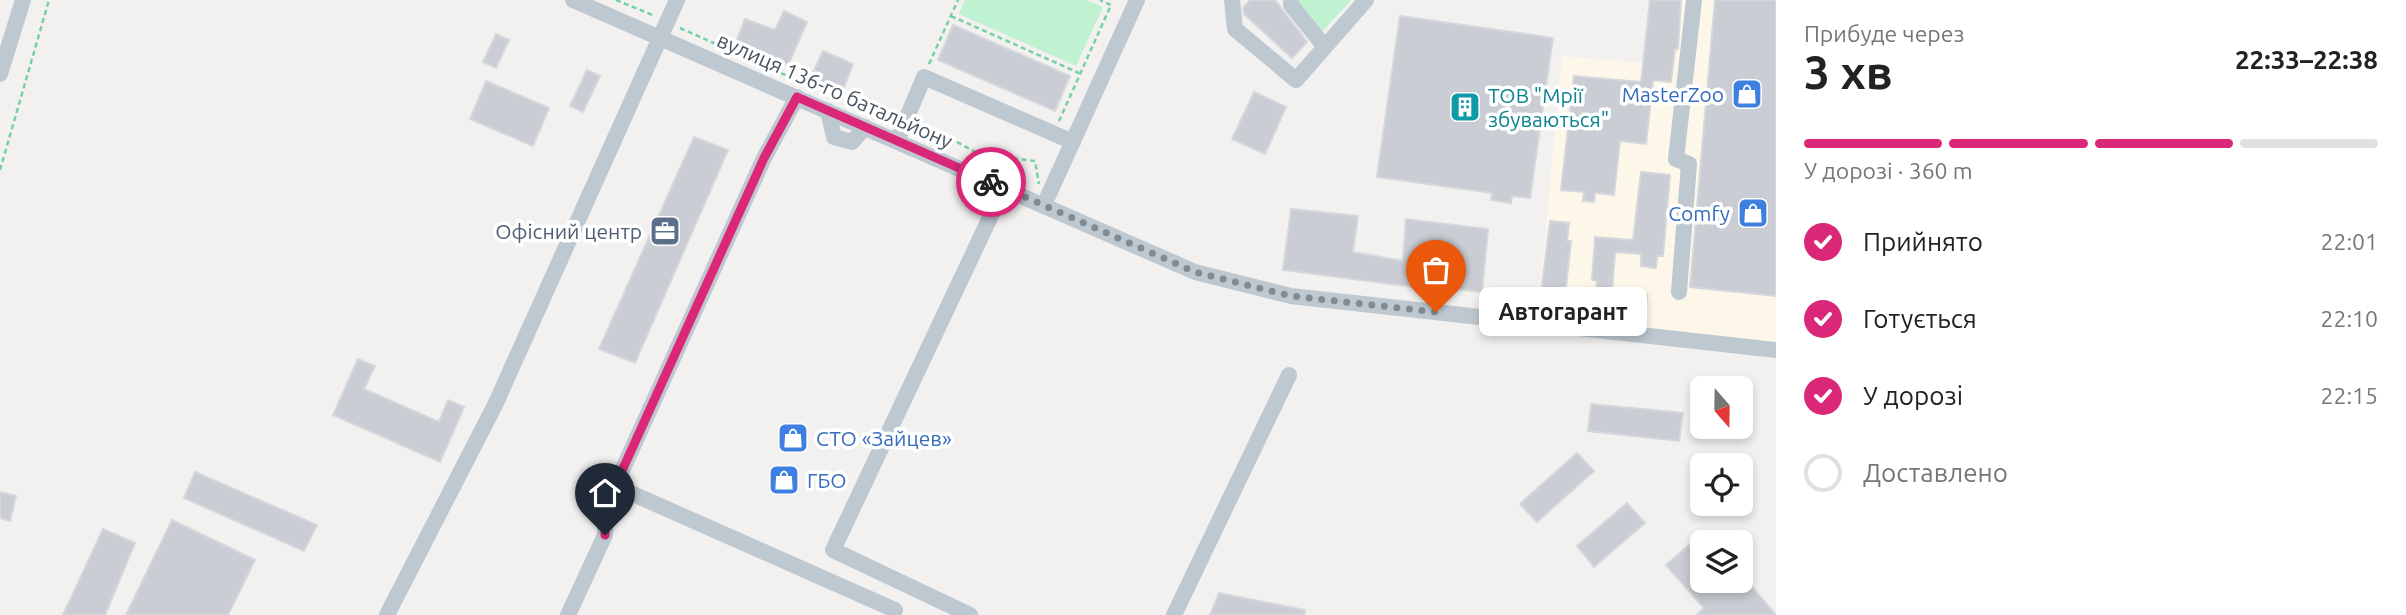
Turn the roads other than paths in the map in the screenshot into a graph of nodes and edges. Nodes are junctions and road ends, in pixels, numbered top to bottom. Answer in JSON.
{"nodes":[{"id":1,"x":23,"y":0,"type":"edge"},
{"id":2,"x":573,"y":0,"type":"edge"},
{"id":3,"x":677,"y":0,"type":"edge"},
{"id":4,"x":1137,"y":0,"type":"edge"},
{"id":5,"x":1232,"y":0,"type":"edge"},
{"id":6,"x":1291,"y":0,"type":"edge"},
{"id":7,"x":1366,"y":0,"type":"edge"},
{"id":8,"x":1694,"y":0,"type":"edge"},
{"id":9,"x":661,"y":36,"type":"junction"},
{"id":10,"x":1325,"y":47,"type":"junction"},
{"id":11,"x":0,"y":74,"type":"edge"},
{"id":12,"x":797,"y":97,"type":"junction"},
{"id":13,"x":897,"y":141,"type":"junction"},
{"id":14,"x":1073,"y":142,"type":"junction"},
{"id":15,"x":1004,"y":188,"type":"junction"},
{"id":16,"x":1046,"y":197,"type":"junction"},
{"id":17,"x":1679,"y":292,"type":"dead end"},
{"id":18,"x":1776,"y":350,"type":"edge"},
{"id":19,"x":1289,"y":375,"type":"dead end"},
{"id":20,"x":615,"y":486,"type":"junction"},
{"id":21,"x":387,"y":615,"type":"edge"},
{"id":22,"x":568,"y":615,"type":"edge"},
{"id":23,"x":893,"y":615,"type":"edge"},
{"id":24,"x":970,"y":615,"type":"edge"},
{"id":25,"x":1174,"y":615,"type":"edge"}],
"edges":[{"from":1,"to":11,"type":"street"},
{"from":2,"to":9,"type":"street","name":"вулиця 136-го батальйону"},
{"from":3,"to":9,"type":"street"},
{"from":4,"to":14,"type":"street"},
{"from":5,"to":10,"type":"street"},
{"from":6,"to":10,"type":"street"},
{"from":7,"to":10,"type":"street"},
{"from":8,"to":17,"type":"street"},
{"from":9,"to":12,"type":"street","name":"вулиця 136-го батальйону"},
{"from":9,"to":21,"type":"street"},
{"from":12,"to":13,"type":"street","name":"вулиця 136-го батальйону"},
{"from":12,"to":20,"type":"street"},
{"from":13,"to":14,"type":"street"},
{"from":13,"to":15,"type":"street","name":"вулиця 136-го батальйону"},
{"from":14,"to":16,"type":"street"},
{"from":15,"to":16,"type":"street","name":"вулиця 136-го батальйону"},
{"from":15,"to":24,"type":"street"},
{"from":16,"to":18,"type":"street","name":"вулиця 136-го батальйону"},
{"from":19,"to":25,"type":"street"},
{"from":20,"to":22,"type":"street"},
{"from":20,"to":23,"type":"street"}]}
